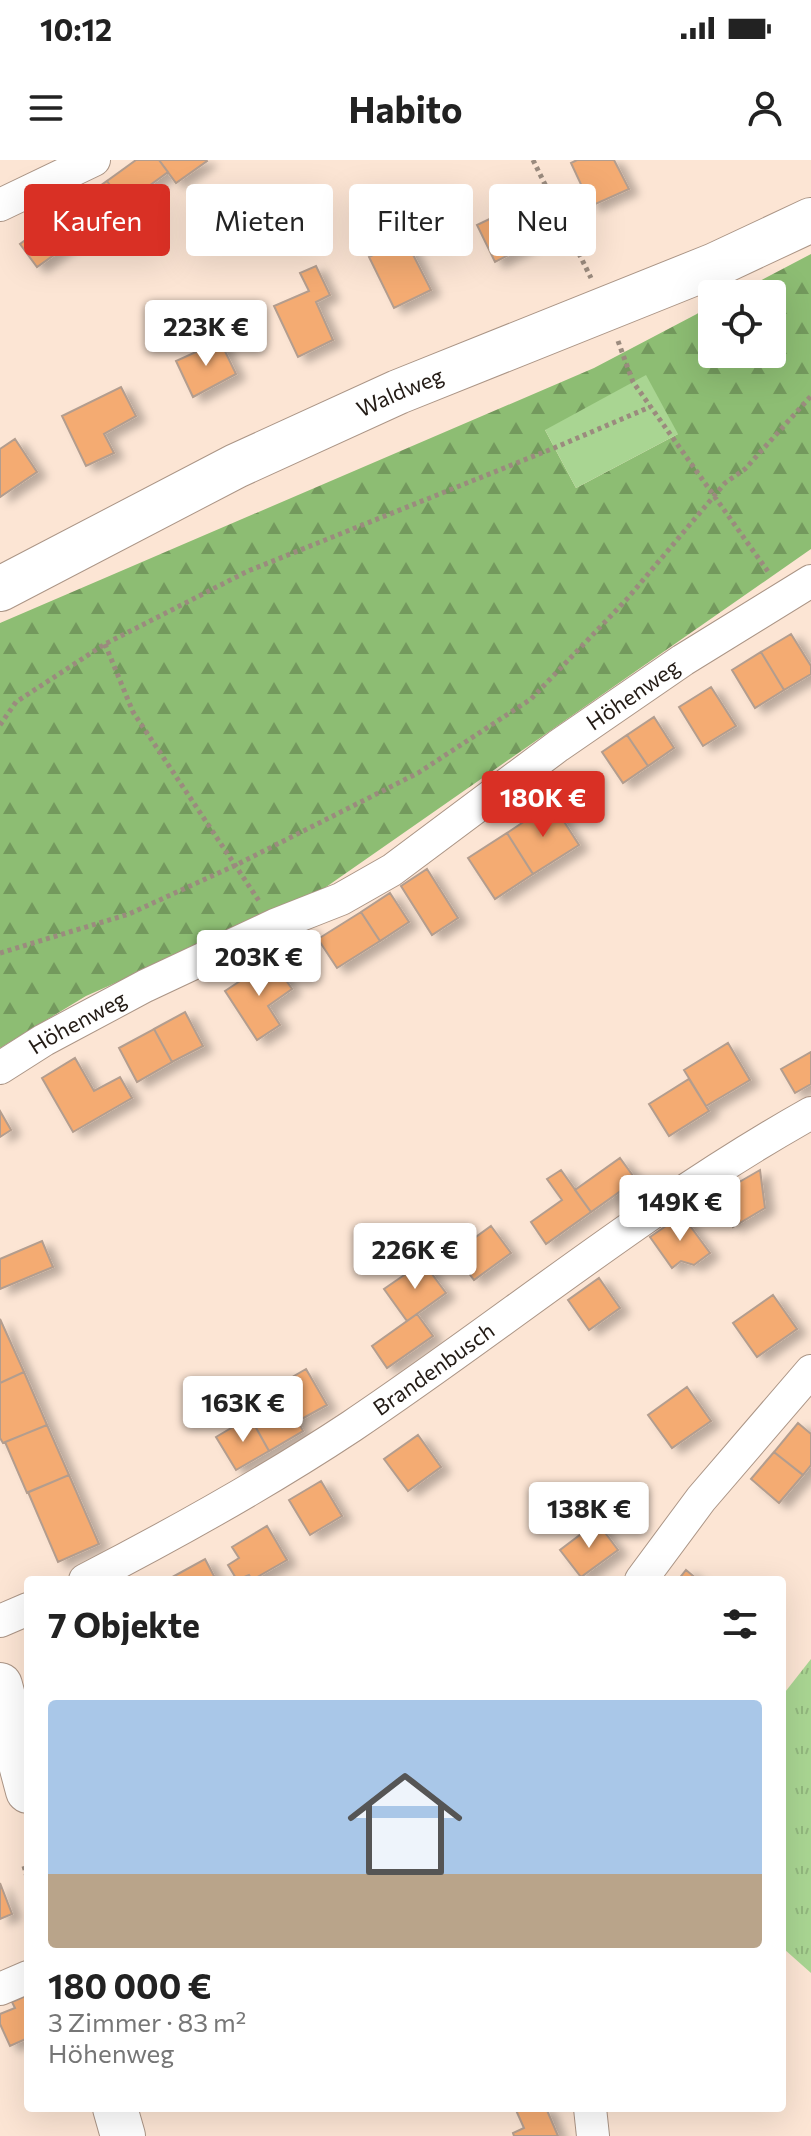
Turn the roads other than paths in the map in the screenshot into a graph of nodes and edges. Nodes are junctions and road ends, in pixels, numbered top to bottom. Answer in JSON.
{"nodes":[{"id":1,"x":94,"y":160,"type":"edge"},
{"id":2,"x":0,"y":205,"type":"edge"},
{"id":3,"x":811,"y":220,"type":"edge"},
{"id":4,"x":0,"y":589,"type":"edge"},
{"id":5,"x":798,"y":589,"type":"edge"},
{"id":6,"x":0,"y":1068,"type":"edge"},
{"id":7,"x":811,"y":1113,"type":"edge"},
{"id":8,"x":811,"y":1371,"type":"edge"},
{"id":9,"x":92,"y":1576,"type":"edge"},
{"id":10,"x":644,"y":1576,"type":"edge"},
{"id":11,"x":24,"y":1611,"type":"edge"},
{"id":12,"x":0,"y":1621,"type":"edge"},
{"id":13,"x":0,"y":1685,"type":"edge"},
{"id":14,"x":24,"y":1776,"type":"edge"},
{"id":15,"x":24,"y":1979,"type":"edge"},
{"id":16,"x":0,"y":1989,"type":"edge"},
{"id":17,"x":116,"y":2112,"type":"edge"},
{"id":18,"x":590,"y":2112,"type":"edge"},
{"id":19,"x":123,"y":2136,"type":"edge"},
{"id":20,"x":593,"y":2136,"type":"edge"}],
"edges":[{"from":1,"to":2,"type":"street"},
{"from":3,"to":4,"type":"street","name":"Waldweg"},
{"from":5,"to":6,"type":"street","name":"Höhenweg"},
{"from":7,"to":9,"type":"street","name":"Brandenbusch"},
{"from":8,"to":10,"type":"street"},
{"from":11,"to":12,"type":"street"},
{"from":13,"to":14,"type":"street"},
{"from":15,"to":16,"type":"street"},
{"from":17,"to":19,"type":"street"},
{"from":18,"to":20,"type":"street"}]}
